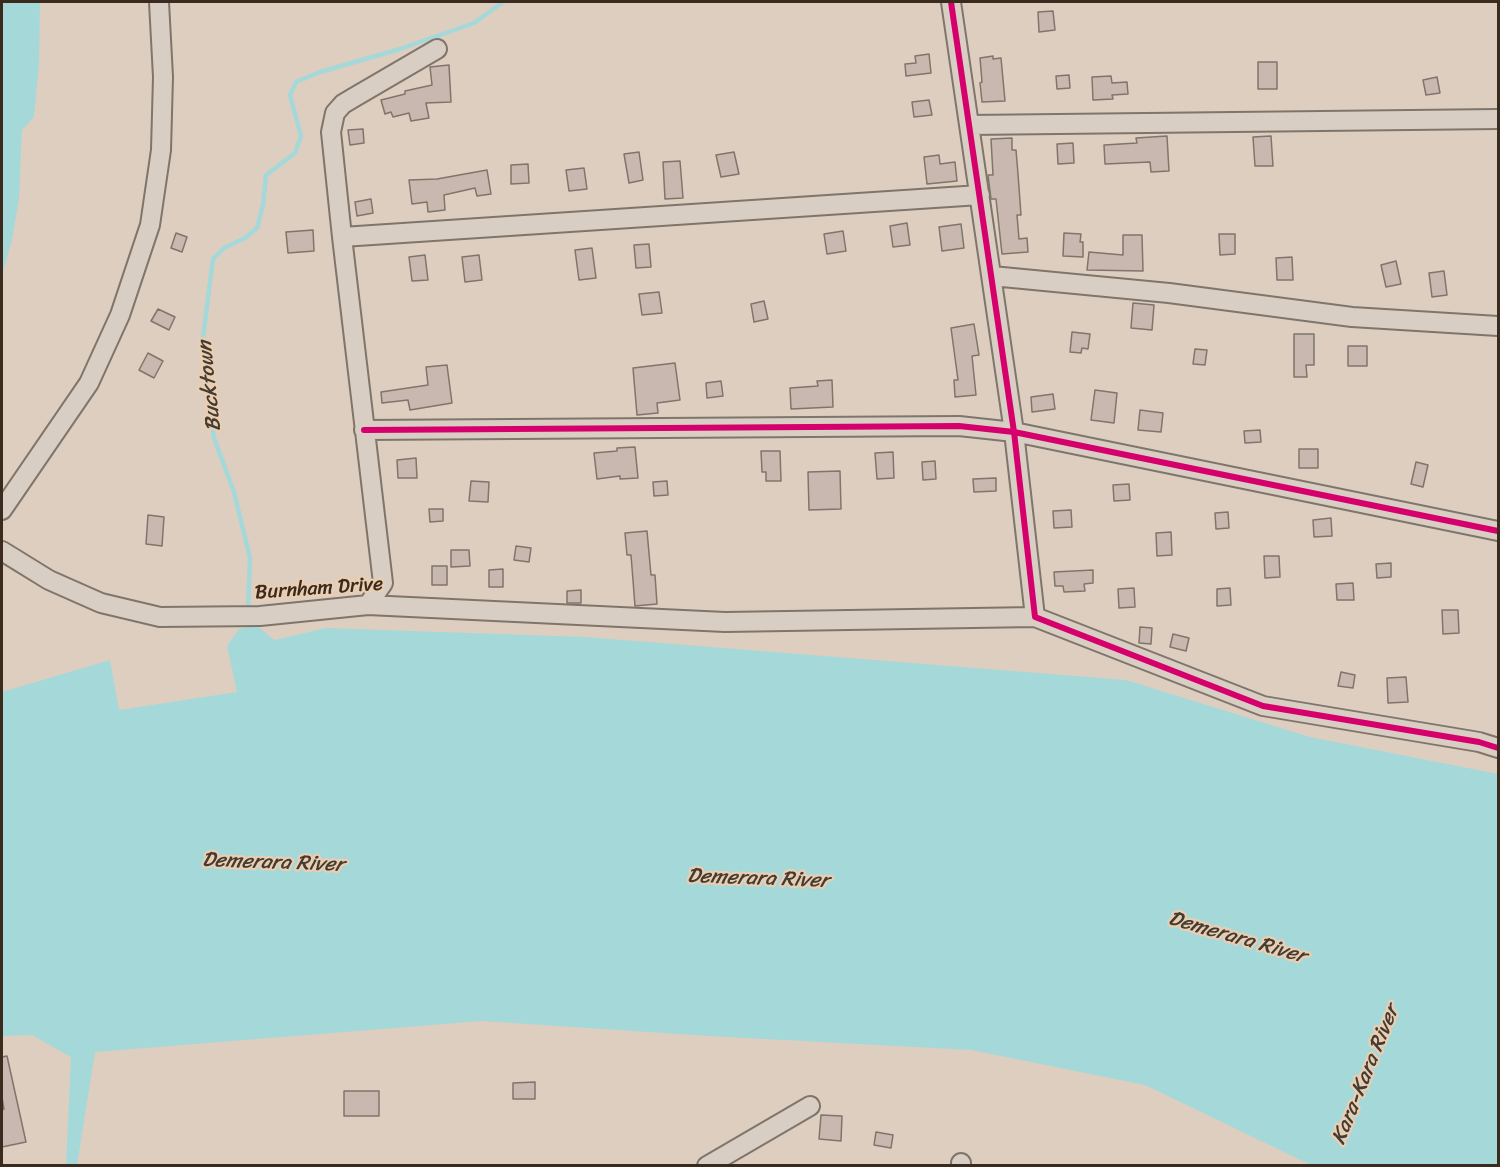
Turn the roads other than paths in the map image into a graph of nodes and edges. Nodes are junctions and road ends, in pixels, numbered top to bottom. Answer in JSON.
{"nodes":[{"id":1,"x":159,"y":2,"type":"edge"},
{"id":2,"x":951,"y":2,"type":"edge"},
{"id":3,"x":437,"y":49,"type":"dead end"},
{"id":4,"x":1498,"y":119,"type":"edge"},
{"id":5,"x":970,"y":125,"type":"junction"},
{"id":6,"x":980,"y":195,"type":"junction"},
{"id":7,"x":342,"y":237,"type":"junction"},
{"id":8,"x":992,"y":276,"type":"junction"},
{"id":9,"x":1498,"y":327,"type":"edge"},
{"id":10,"x":364,"y":430,"type":"junction"},
{"id":11,"x":1014,"y":432,"type":"junction"},
{"id":12,"x":2,"y":510,"type":"edge"},
{"id":13,"x":1498,"y":531,"type":"edge"},
{"id":14,"x":2,"y":551,"type":"edge"},
{"id":15,"x":368,"y":605,"type":"junction"},
{"id":16,"x":1035,"y":617,"type":"junction"},
{"id":17,"x":1498,"y":748,"type":"edge"},
{"id":18,"x":810,"y":1106,"type":"dead end"},
{"id":19,"x":707,"y":1166,"type":"edge"}],
"edges":[{"from":1,"to":12,"type":"street"},
{"from":2,"to":5,"type":"street"},
{"from":3,"to":7,"type":"street"},
{"from":4,"to":5,"type":"street"},
{"from":5,"to":6,"type":"street"},
{"from":6,"to":7,"type":"street"},
{"from":6,"to":8,"type":"street"},
{"from":7,"to":10,"type":"street"},
{"from":8,"to":9,"type":"street"},
{"from":8,"to":11,"type":"street"},
{"from":10,"to":11,"type":"street"},
{"from":10,"to":15,"type":"street"},
{"from":11,"to":13,"type":"street"},
{"from":11,"to":16,"type":"street"},
{"from":14,"to":15,"type":"street","name":"Burnham Drive"},
{"from":15,"to":16,"type":"street","name":"Burnham Drive"},
{"from":16,"to":17,"type":"street"},
{"from":18,"to":19,"type":"street"}]}
